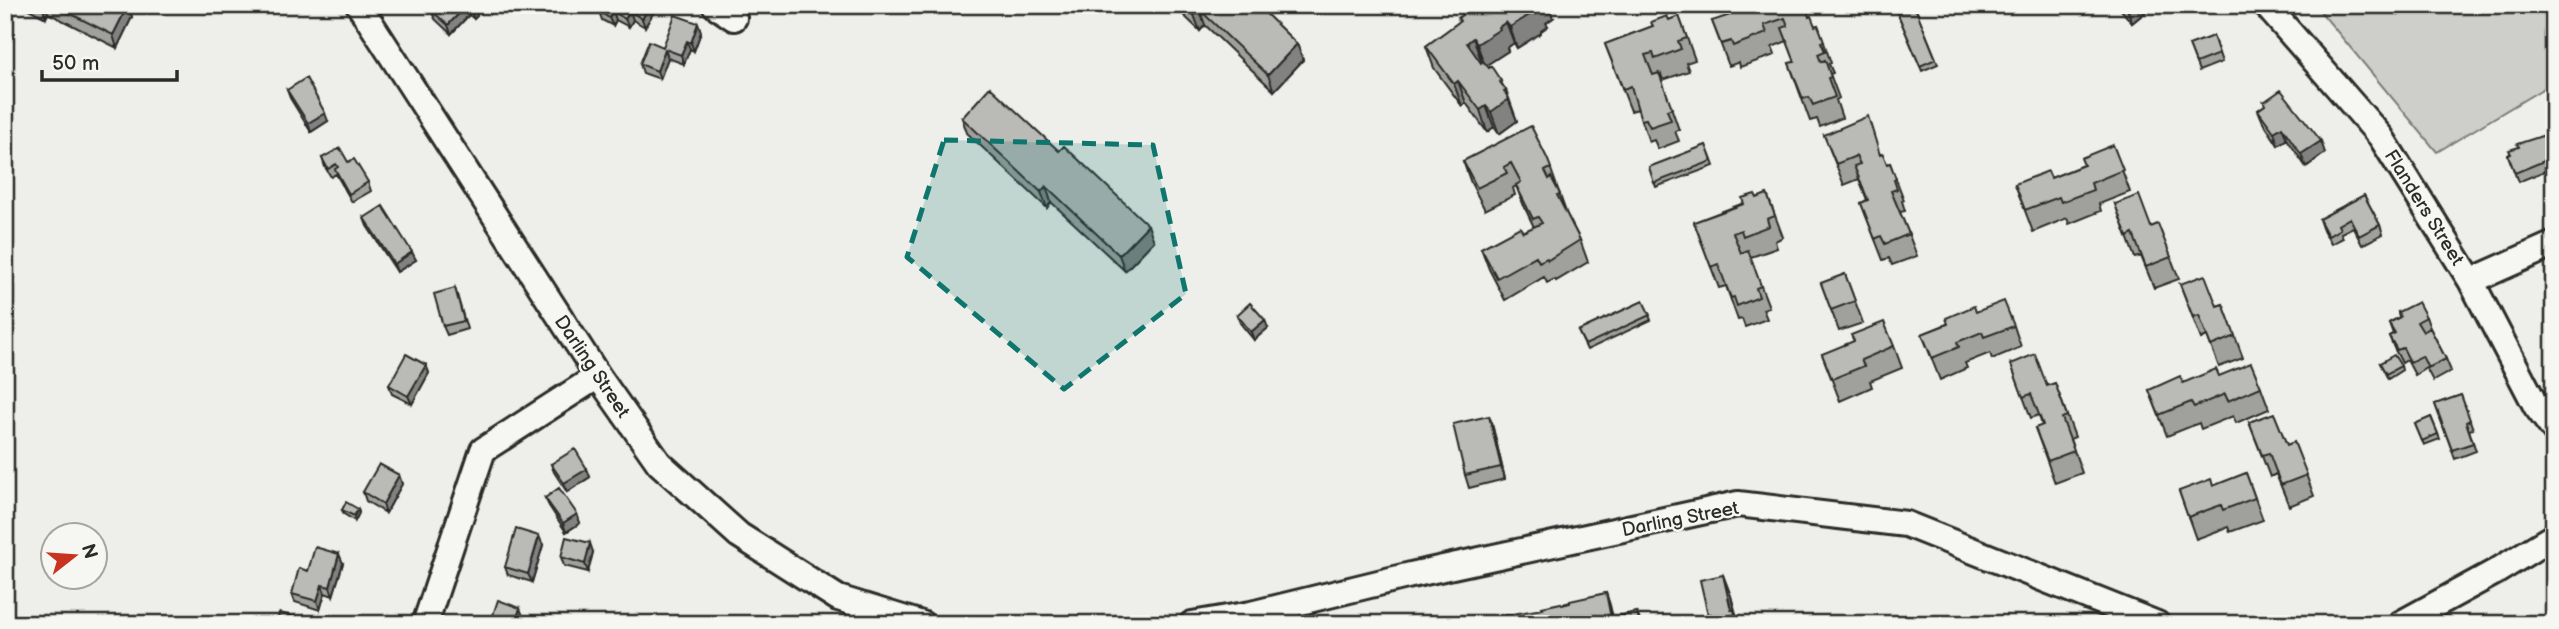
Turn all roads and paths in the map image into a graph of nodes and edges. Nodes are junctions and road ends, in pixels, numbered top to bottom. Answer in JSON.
{"nodes":[{"id":1,"x":359,"y":5,"type":"edge"},
{"id":2,"x":2266,"y":5,"type":"edge"},
{"id":3,"x":2554,"y":244,"type":"edge"},
{"id":4,"x":2472,"y":281,"type":"junction"},
{"id":5,"x":598,"y":376,"type":"junction"},
{"id":6,"x":2554,"y":430,"type":"edge"},
{"id":7,"x":2554,"y":536,"type":"edge"},
{"id":8,"x":425,"y":624,"type":"edge"},
{"id":9,"x":922,"y":624,"type":"edge"},
{"id":10,"x":1192,"y":624,"type":"edge"},
{"id":11,"x":2157,"y":624,"type":"edge"},
{"id":12,"x":2400,"y":624,"type":"edge"}],
"edges":[{"from":1,"to":5,"type":"street","name":"Darling Street"},
{"from":2,"to":4,"type":"street","name":"Flanders Street"},
{"from":3,"to":4,"type":"street"},
{"from":4,"to":6,"type":"street","name":"Flanders Street"},
{"from":5,"to":8,"type":"street"},
{"from":5,"to":9,"type":"street","name":"Darling Street"},
{"from":7,"to":12,"type":"street"},
{"from":10,"to":11,"type":"street","name":"Darling Street"}]}
